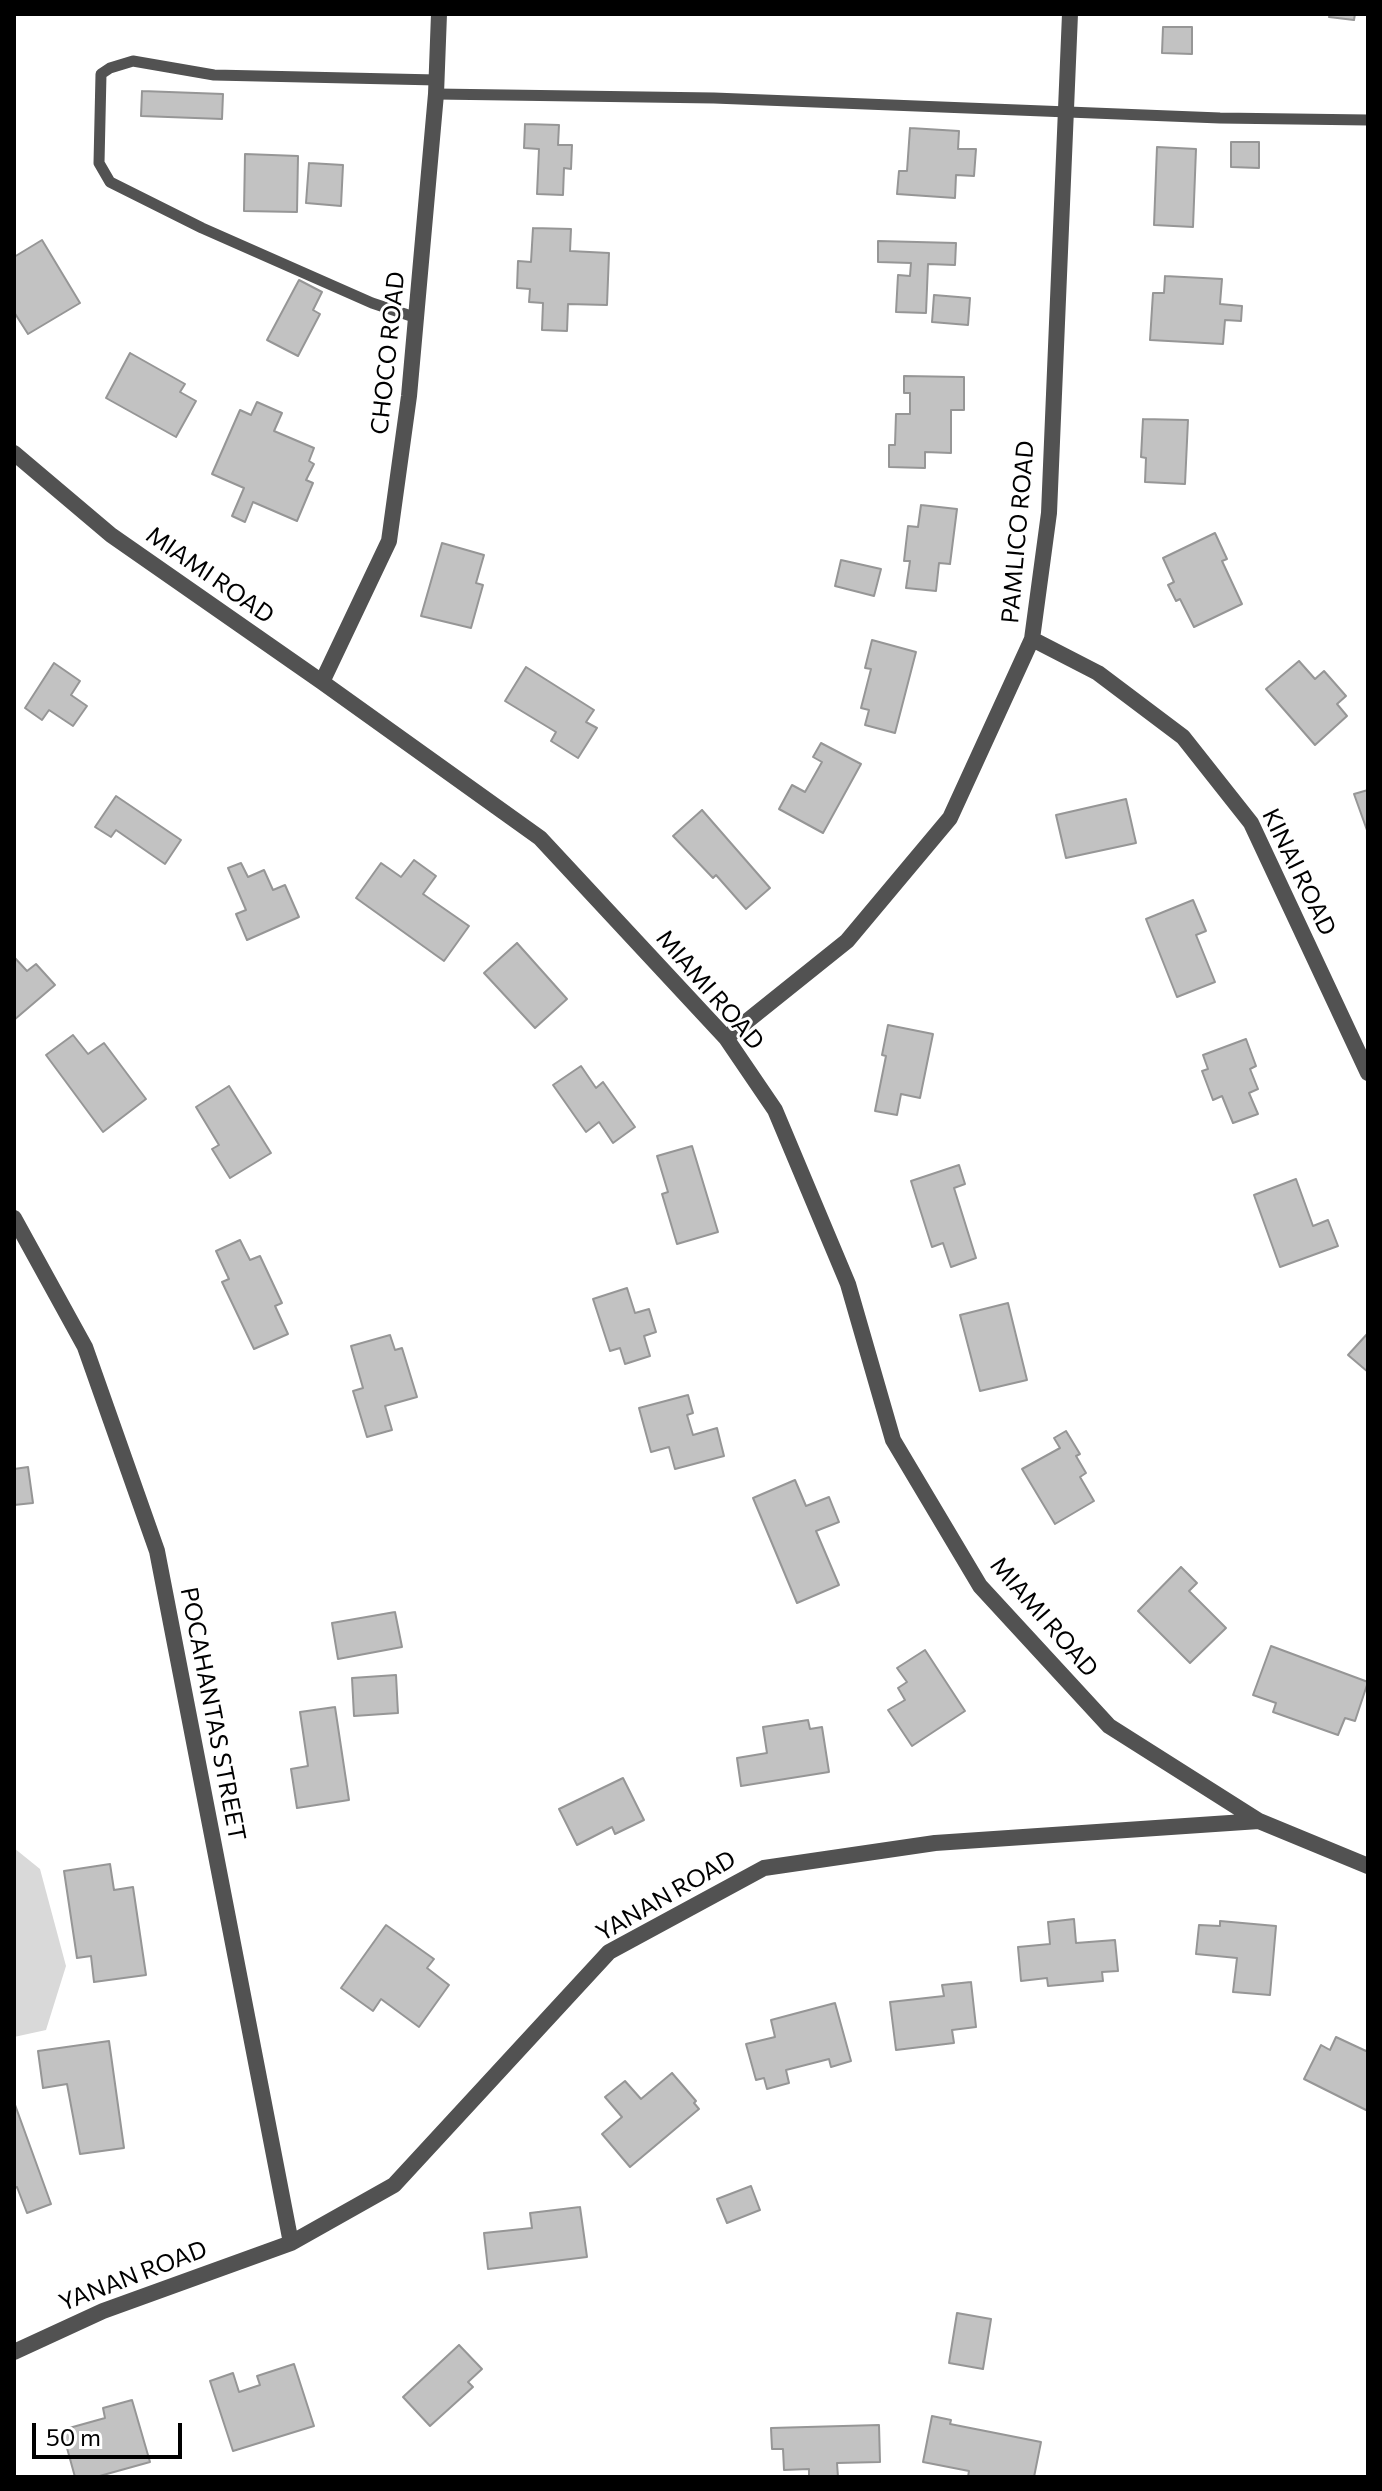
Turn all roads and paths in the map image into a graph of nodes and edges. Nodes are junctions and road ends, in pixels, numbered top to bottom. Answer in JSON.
{"nodes":[{"id":1,"x":439,"y":14,"type":"edge"},
{"id":2,"x":1070,"y":14,"type":"edge"},
{"id":3,"x":437,"y":87,"type":"junction"},
{"id":4,"x":1066,"y":110,"type":"junction"},
{"id":5,"x":1368,"y":120,"type":"edge"},
{"id":6,"x":417,"y":318,"type":"junction"},
{"id":7,"x":14,"y":453,"type":"edge"},
{"id":8,"x":1032,"y":639,"type":"junction"},
{"id":9,"x":322,"y":682,"type":"junction"},
{"id":10,"x":726,"y":1038,"type":"junction"},
{"id":11,"x":1368,"y":1073,"type":"edge"},
{"id":12,"x":14,"y":1218,"type":"edge"},
{"id":13,"x":1259,"y":1821,"type":"junction"},
{"id":14,"x":1368,"y":1866,"type":"edge"},
{"id":15,"x":291,"y":2243,"type":"junction"},
{"id":16,"x":14,"y":2352,"type":"edge"}],
"edges":[{"from":1,"to":3,"type":"street","name":"CHOCO ROAD"},
{"from":2,"to":4,"type":"street","name":"PAMLICO ROAD"},
{"from":3,"to":4,"type":"lane"},
{"from":3,"to":6,"type":"street","name":"CHOCO ROAD"},
{"from":3,"to":6,"type":"lane"},
{"from":4,"to":5,"type":"lane"},
{"from":4,"to":8,"type":"street","name":"PAMLICO ROAD"},
{"from":6,"to":9,"type":"street","name":"CHOCO ROAD"},
{"from":7,"to":9,"type":"street","name":"MIAMI ROAD"},
{"from":8,"to":10,"type":"street","name":"PAMLICO ROAD"},
{"from":8,"to":11,"type":"street","name":"KINAI ROAD"},
{"from":9,"to":10,"type":"street","name":"MIAMI ROAD"},
{"from":10,"to":13,"type":"street","name":"MIAMI ROAD"},
{"from":12,"to":15,"type":"street","name":"POCAHANTAS STREET"},
{"from":13,"to":14,"type":"street","name":"YANAN ROAD"},
{"from":13,"to":15,"type":"street","name":"YANAN ROAD"},
{"from":15,"to":16,"type":"street","name":"YANAN ROAD"}]}
